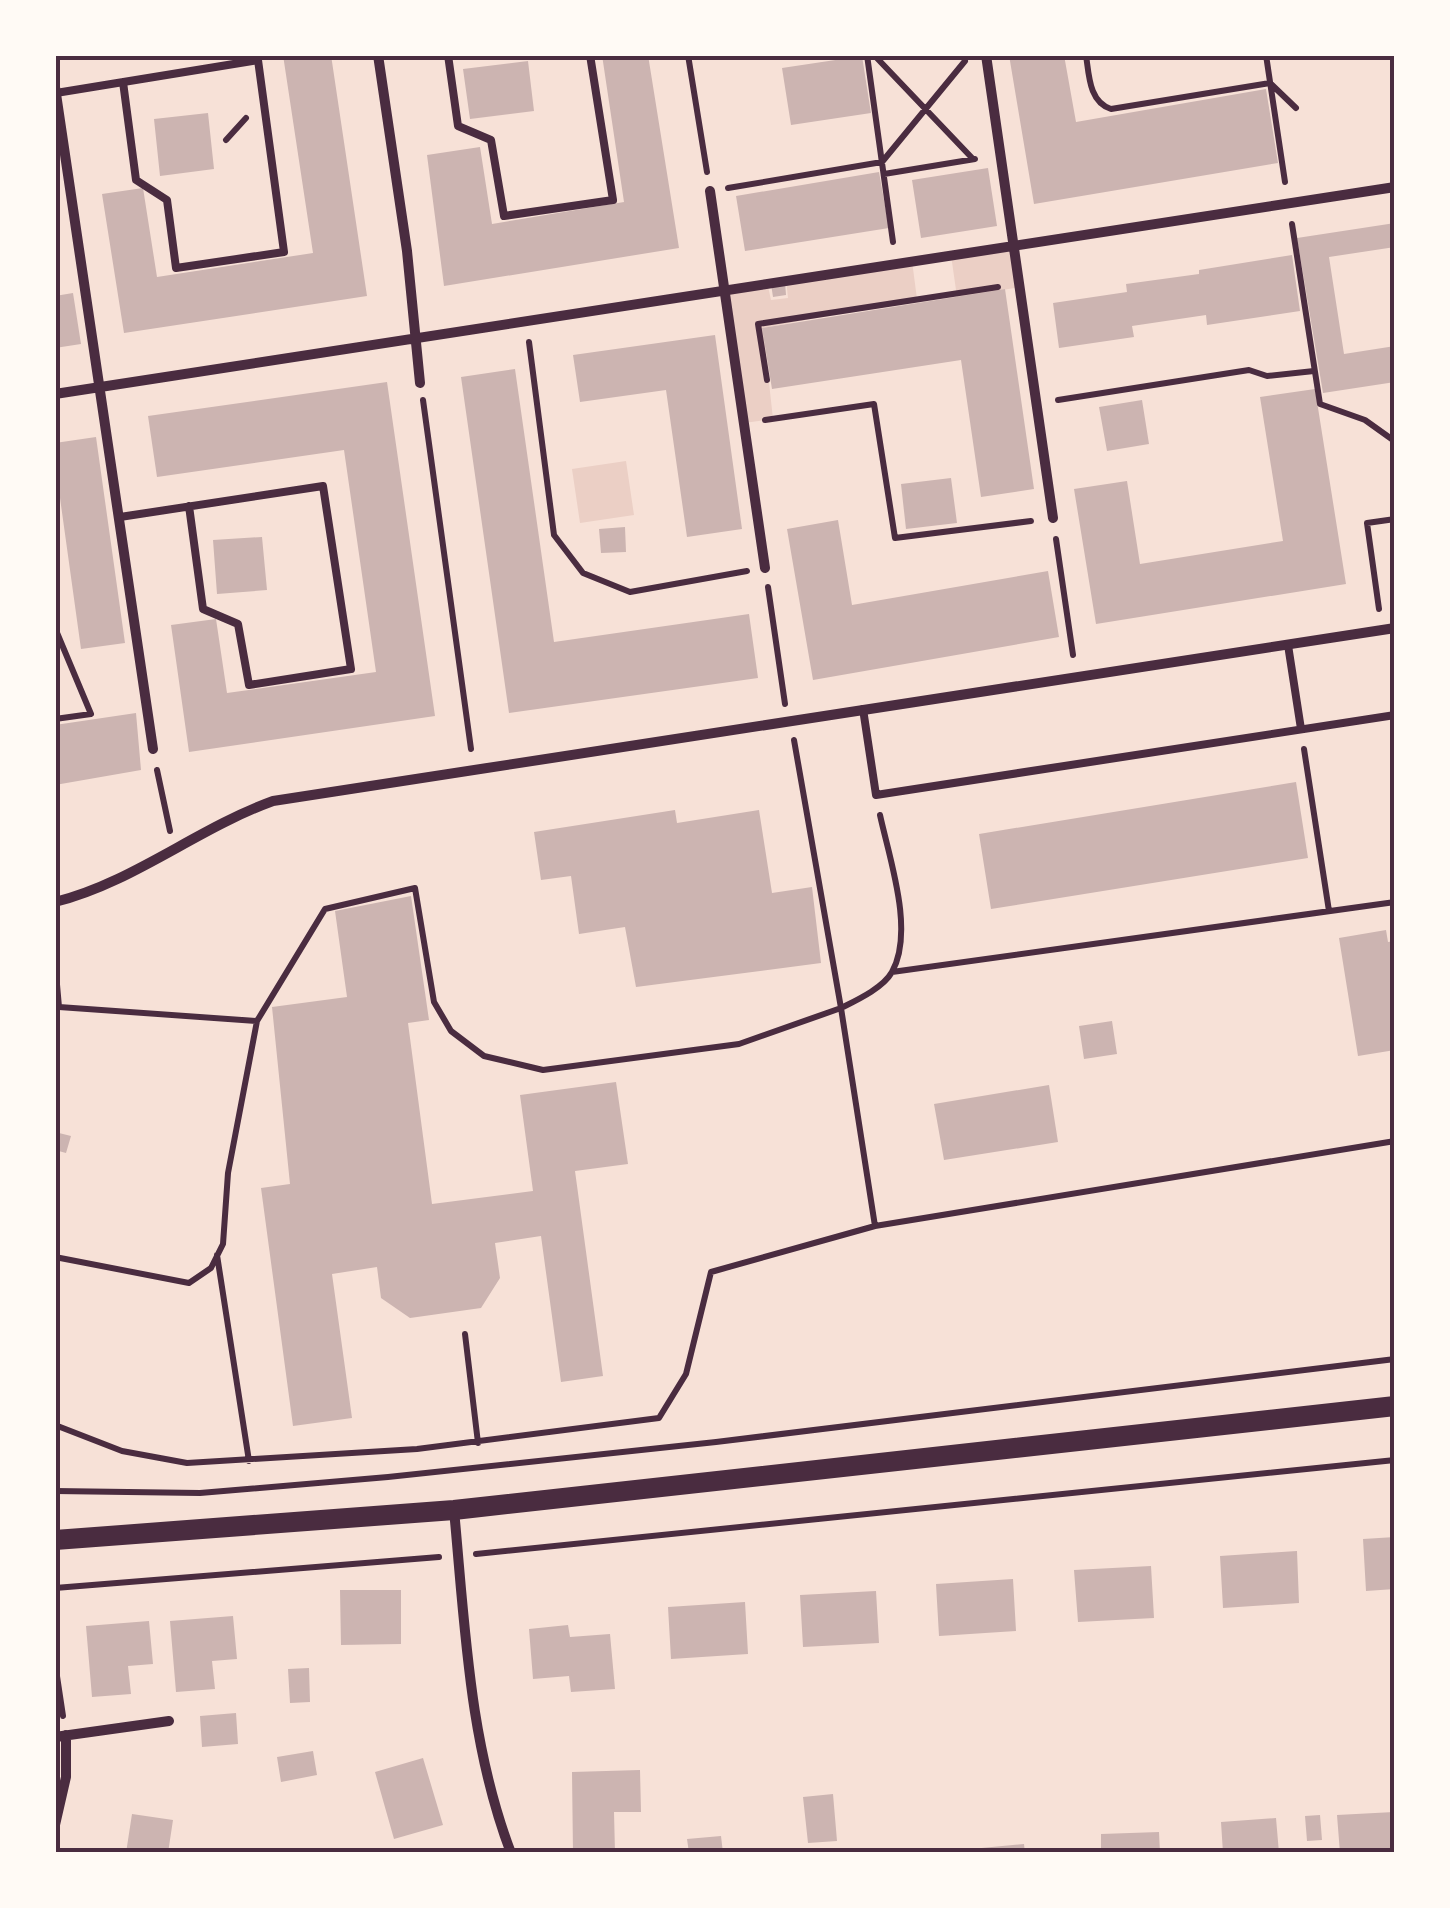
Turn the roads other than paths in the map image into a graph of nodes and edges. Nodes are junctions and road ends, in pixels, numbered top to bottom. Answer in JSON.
{"nodes":[{"id":1,"x":378,"y":55,"type":"edge"},
{"id":2,"x":448,"y":55,"type":"edge"},
{"id":3,"x":590,"y":55,"type":"edge"},
{"id":4,"x":986,"y":55,"type":"edge"},
{"id":5,"x":123,"y":82,"type":"junction"},
{"id":6,"x":56,"y":90,"type":"edge"},
{"id":7,"x":1395,"y":188,"type":"edge"},
{"id":8,"x":710,"y":191,"type":"road end"},
{"id":9,"x":1015,"y":246,"type":"junction"},
{"id":10,"x":723,"y":288,"type":"junction"},
{"id":11,"x":416,"y":341,"type":"junction"},
{"id":12,"x":420,"y":383,"type":"road end"},
{"id":13,"x":100,"y":388,"type":"junction"},
{"id":14,"x":55,"y":394,"type":"edge"},
{"id":15,"x":189,"y":506,"type":"junction"},
{"id":16,"x":120,"y":516,"type":"junction"},
{"id":17,"x":1053,"y":518,"type":"road end"},
{"id":18,"x":765,"y":568,"type":"road end"},
{"id":19,"x":1395,"y":628,"type":"edge"},
{"id":20,"x":1288,"y":645,"type":"junction"},
{"id":21,"x":863,"y":709,"type":"junction"},
{"id":22,"x":1395,"y":715,"type":"edge"},
{"id":23,"x":1301,"y":729,"type":"junction"},
{"id":24,"x":153,"y":749,"type":"road end"},
{"id":25,"x":55,"y":902,"type":"edge"},
{"id":26,"x":1395,"y":1406,"type":"edge"},
{"id":27,"x":454,"y":1510,"type":"junction"},
{"id":28,"x":55,"y":1540,"type":"edge"},
{"id":29,"x":169,"y":1721,"type":"dead end"},
{"id":30,"x":61,"y":1736,"type":"edge"},
{"id":31,"x":55,"y":1825,"type":"edge"},
{"id":32,"x":511,"y":1853,"type":"edge"}],
"edges":[{"from":1,"to":11,"type":"street"},
{"from":2,"to":3,"type":"lane"},
{"from":4,"to":9,"type":"street"},
{"from":5,"to":5,"type":"lane"},
{"from":5,"to":6,"type":"lane"},
{"from":6,"to":13,"type":"street"},
{"from":7,"to":9,"type":"street"},
{"from":8,"to":10,"type":"street"},
{"from":9,"to":10,"type":"street"},
{"from":9,"to":17,"type":"street"},
{"from":10,"to":11,"type":"street"},
{"from":10,"to":18,"type":"street"},
{"from":11,"to":12,"type":"street"},
{"from":11,"to":13,"type":"street"},
{"from":13,"to":14,"type":"street"},
{"from":13,"to":16,"type":"street"},
{"from":15,"to":15,"type":"lane"},
{"from":15,"to":16,"type":"lane"},
{"from":16,"to":24,"type":"street"},
{"from":19,"to":20,"type":"street"},
{"from":20,"to":21,"type":"street"},
{"from":20,"to":23,"type":"lane"},
{"from":21,"to":23,"type":"lane"},
{"from":21,"to":25,"type":"street"},
{"from":22,"to":23,"type":"lane"},
{"from":26,"to":27,"type":"main road"},
{"from":27,"to":28,"type":"main road"},
{"from":27,"to":32,"type":"street"},
{"from":29,"to":30,"type":"street"},
{"from":30,"to":31,"type":"street"}]}
